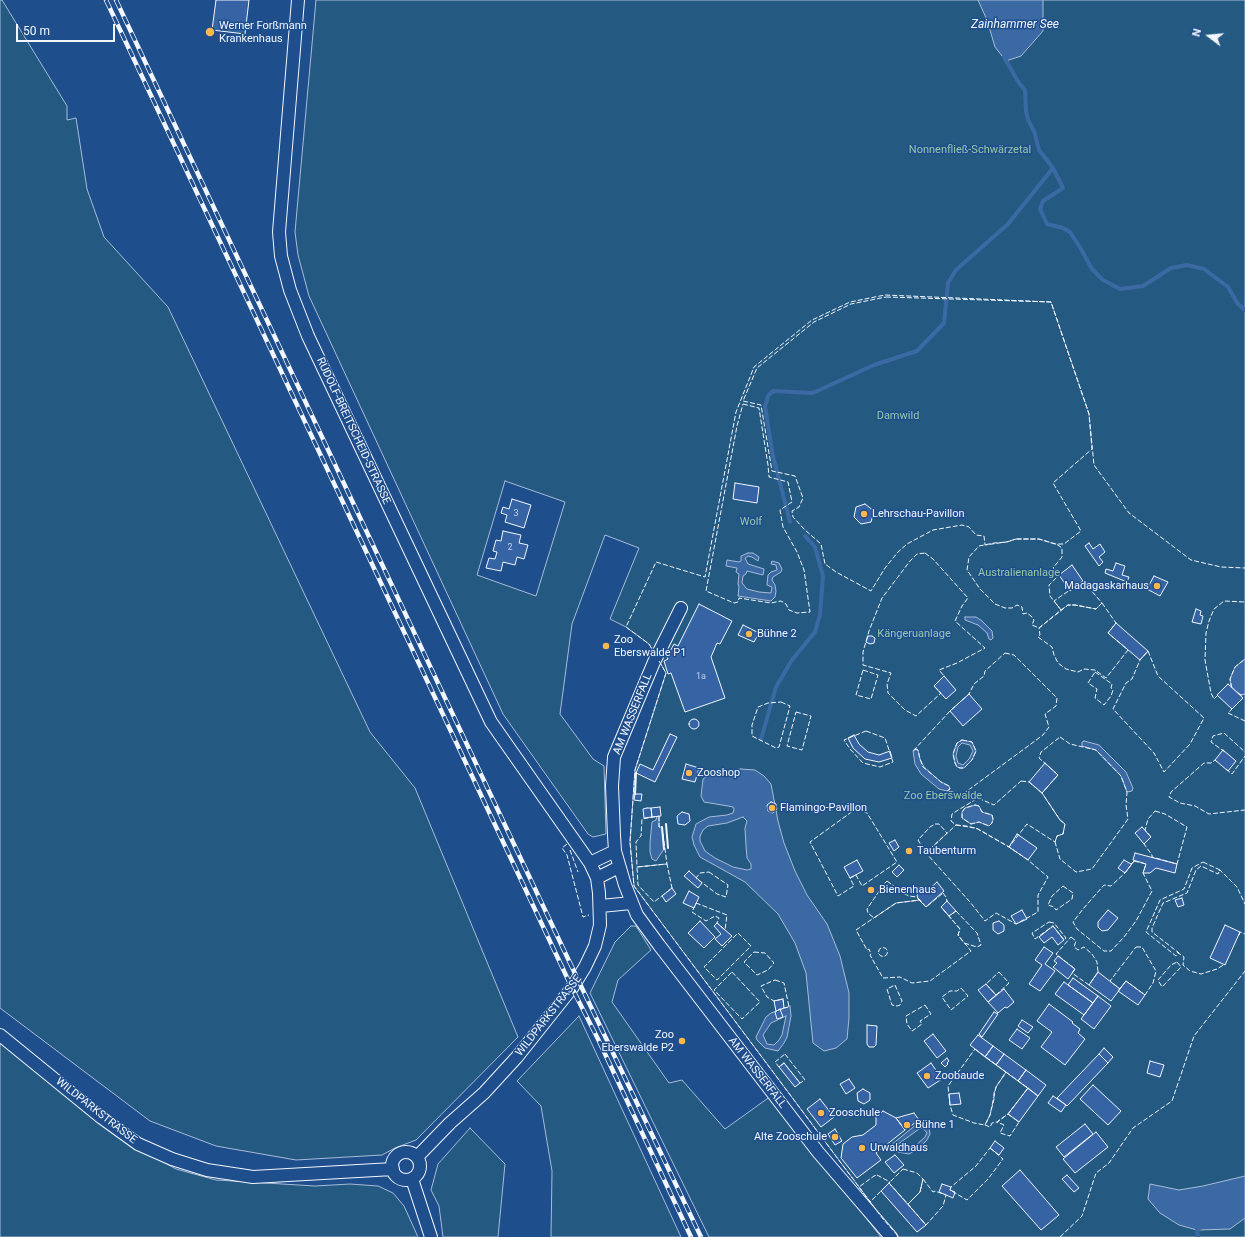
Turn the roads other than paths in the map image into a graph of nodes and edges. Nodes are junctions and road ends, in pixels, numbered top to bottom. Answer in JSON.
{"nodes":[{"id":1,"x":298,"y":0,"type":"edge"},
{"id":2,"x":681,"y":608,"type":"dead end"},
{"id":3,"x":562,"y":823,"type":"joint"},
{"id":4,"x":615,"y":851,"type":"junction"},
{"id":5,"x":590,"y":863,"type":"junction"},
{"id":6,"x":619,"y":867,"type":"junction"},
{"id":7,"x":597,"y":878,"type":"junction"},
{"id":8,"x":631,"y":903,"type":"junction"},
{"id":9,"x":601,"y":906,"type":"junction"},
{"id":10,"x":0,"y":1035,"type":"edge"},
{"id":11,"x":417,"y":1157,"type":"junction"},
{"id":12,"x":393,"y":1169,"type":"junction"},
{"id":13,"x":412,"y":1179,"type":"junction"},
{"id":14,"x":431,"y":1237,"type":"edge"},
{"id":15,"x":891,"y":1237,"type":"edge"}],
"edges":[{"from":1,"to":3,"type":"street","name":"RUDOLF-BREITSCHEID-STRASSE"},
{"from":2,"to":4,"type":"street","name":"AM WASSERFALL"},
{"from":3,"to":5,"type":"street","name":"WILDPARKSTRASSE"},
{"from":4,"to":5,"type":"street"},
{"from":4,"to":6,"type":"street","name":"AM WASSERFALL"},
{"from":5,"to":7,"type":"street","name":"WILDPARKSTRASSE"},
{"from":6,"to":7,"type":"street"},
{"from":6,"to":8,"type":"street","name":"AM WASSERFALL"},
{"from":7,"to":9,"type":"street","name":"WILDPARKSTRASSE"},
{"from":8,"to":9,"type":"street"},
{"from":8,"to":15,"type":"street","name":"AM WASSERFALL"},
{"from":9,"to":11,"type":"street","name":"WILDPARKSTRASSE"},
{"from":10,"to":12,"type":"street","name":"WILDPARKSTRASSE"},
{"from":11,"to":12,"type":"street"},
{"from":11,"to":13,"type":"street"},
{"from":12,"to":13,"type":"street"},
{"from":13,"to":14,"type":"street"}]}
